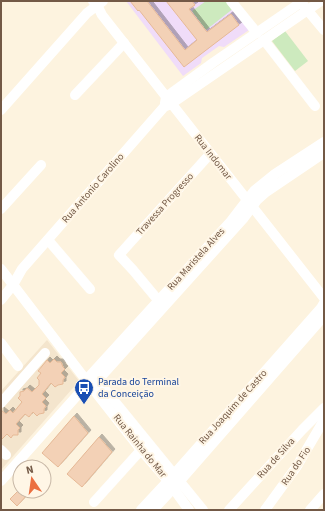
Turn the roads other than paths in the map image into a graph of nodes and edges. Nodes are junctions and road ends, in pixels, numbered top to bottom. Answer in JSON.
{"nodes":[{"id":1,"x":231,"y":1,"type":"edge"},
{"id":2,"x":321,"y":1,"type":"edge"},
{"id":3,"x":92,"y":4,"type":"edge"},
{"id":4,"x":303,"y":4,"type":"edge"},
{"id":5,"x":324,"y":30,"type":"edge"},
{"id":6,"x":260,"y":37,"type":"junction"},
{"id":7,"x":124,"y":43,"type":"junction"},
{"id":8,"x":76,"y":95,"type":"dead end"},
{"id":9,"x":167,"y":103,"type":"junction"},
{"id":10,"x":315,"y":106,"type":"dead end"},
{"id":11,"x":1,"y":110,"type":"edge"},
{"id":12,"x":324,"y":142,"type":"edge"},
{"id":13,"x":324,"y":153,"type":"edge"},
{"id":14,"x":210,"y":154,"type":"junction"},
{"id":15,"x":40,"y":165,"type":"dead end"},
{"id":16,"x":250,"y":203,"type":"junction"},
{"id":17,"x":1,"y":209,"type":"edge"},
{"id":18,"x":48,"y":240,"type":"junction"},
{"id":19,"x":22,"y":269,"type":"junction"},
{"id":20,"x":3,"y":276,"type":"edge"},
{"id":21,"x":13,"y":285,"type":"junction"},
{"id":22,"x":90,"y":289,"type":"dead end"},
{"id":23,"x":324,"y":298,"type":"edge"},
{"id":24,"x":1,"y":300,"type":"edge"},
{"id":25,"x":158,"y":300,"type":"junction"},
{"id":26,"x":324,"y":303,"type":"edge"},
{"id":27,"x":324,"y":316,"type":"edge"},
{"id":28,"x":1,"y":343,"type":"edge"},
{"id":29,"x":45,"y":353,"type":"dead end"},
{"id":30,"x":18,"y":366,"type":"dead end"},
{"id":31,"x":90,"y":382,"type":"junction"},
{"id":32,"x":1,"y":403,"type":"edge"},
{"id":33,"x":324,"y":408,"type":"edge"},
{"id":34,"x":324,"y":420,"type":"edge"},
{"id":35,"x":141,"y":450,"type":"junction"},
{"id":36,"x":1,"y":481,"type":"edge"},
{"id":37,"x":174,"y":481,"type":"junction"},
{"id":38,"x":324,"y":494,"type":"edge"},
{"id":39,"x":94,"y":502,"type":"dead end"},
{"id":40,"x":141,"y":510,"type":"edge"},
{"id":41,"x":153,"y":510,"type":"edge"},
{"id":42,"x":189,"y":510,"type":"edge"},
{"id":43,"x":203,"y":510,"type":"edge"},
{"id":44,"x":229,"y":510,"type":"edge"},
{"id":45,"x":265,"y":510,"type":"edge"},
{"id":46,"x":310,"y":510,"type":"edge"}],
"edges":[{"from":1,"to":6,"type":"street"},
{"from":2,"to":4,"type":"street","name":"Rua Antonio Carolino"},
{"from":3,"to":7,"type":"street","name":"Rua Indomar"},
{"from":3,"to":11,"type":"street"},
{"from":4,"to":5,"type":"street"},
{"from":4,"to":6,"type":"street","name":"Rua Antonio Carolino"},
{"from":6,"to":9,"type":"street","name":"Rua Antonio Carolino"},
{"from":6,"to":10,"type":"street"},
{"from":7,"to":8,"type":"street"},
{"from":7,"to":9,"type":"street","name":"Rua Indomar"},
{"from":9,"to":14,"type":"street","name":"Rua Indomar"},
{"from":9,"to":18,"type":"street","name":"Rua Antonio Carolino"},
{"from":12,"to":16,"type":"street","name":"Rua Maristela Alves"},
{"from":13,"to":16,"type":"street","name":"Rua Maristela Alves"},
{"from":14,"to":16,"type":"street","name":"Rua Indomar"},
{"from":14,"to":25,"type":"street","name":"Travessa Progresso"},
{"from":15,"to":17,"type":"street"},
{"from":16,"to":23,"type":"street","name":"Rua Indomar"},
{"from":16,"to":25,"type":"street","name":"Rua Maristela Alves"},
{"from":16,"to":31,"type":"street","name":"Rua Maristela Alves"},
{"from":18,"to":19,"type":"street","name":"Rua Antonio Carolino"},
{"from":18,"to":22,"type":"street"},
{"from":19,"to":20,"type":"street","name":"Rua Antonio Carolino"},
{"from":19,"to":21,"type":"street","name":"Rua Antonio Carolino"},
{"from":20,"to":21,"type":"street","name":"Rua Rainha do Mar"},
{"from":21,"to":24,"type":"street","name":"Rua Antonio Carolino"},
{"from":21,"to":31,"type":"street","name":"Rua Rainha do Mar"},
{"from":25,"to":31,"type":"street","name":"Rua Maristela Alves"},
{"from":26,"to":37,"type":"street","name":"Rua Joaquim de Castro"},
{"from":27,"to":37,"type":"street","name":"Rua Joaquim de Castro"},
{"from":28,"to":30,"type":"street"},
{"from":29,"to":32,"type":"street"},
{"from":31,"to":35,"type":"street","name":"Rua Rainha do Mar"},
{"from":31,"to":36,"type":"street","name":"Rua Maristela Alves"},
{"from":31,"to":37,"type":"street","name":"Rua Rainha do Mar"},
{"from":33,"to":44,"type":"street","name":"Rua de Silva"},
{"from":34,"to":45,"type":"street","name":"Rua do Fio"},
{"from":35,"to":37,"type":"street","name":"Rua Rainha do Mar"},
{"from":35,"to":39,"type":"street"},
{"from":37,"to":40,"type":"street","name":"Rua Joaquim de Castro"},
{"from":37,"to":41,"type":"street","name":"Rua Joaquim de Castro"},
{"from":37,"to":42,"type":"street","name":"Rua Rainha do Mar"},
{"from":37,"to":43,"type":"street","name":"Rua Rainha do Mar"},
{"from":38,"to":46,"type":"street"}]}
